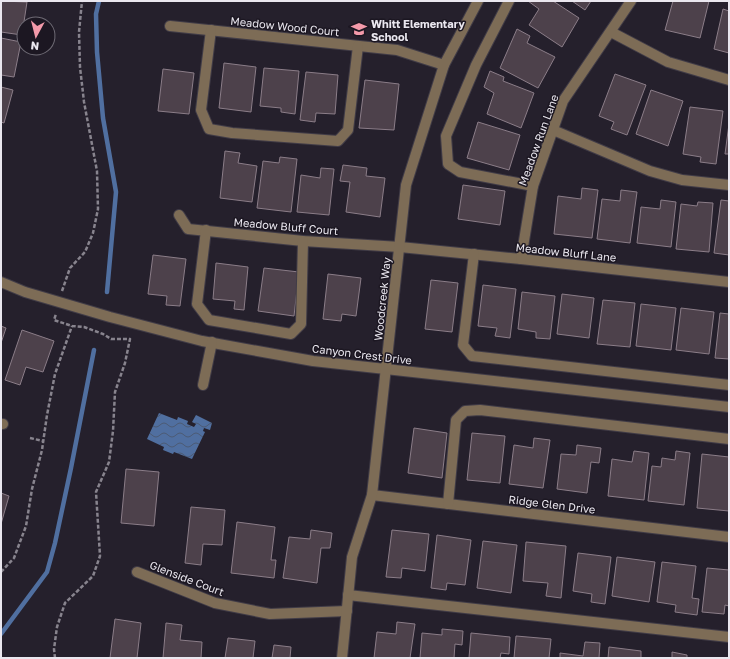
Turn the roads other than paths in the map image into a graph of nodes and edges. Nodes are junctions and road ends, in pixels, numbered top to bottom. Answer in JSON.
{"nodes":[{"id":1,"x":478,"y":1,"type":"edge"},
{"id":2,"x":508,"y":1,"type":"edge"},
{"id":3,"x":631,"y":1,"type":"edge"},
{"id":4,"x":170,"y":26,"type":"dead end"},
{"id":5,"x":211,"y":30,"type":"junction"},
{"id":6,"x":611,"y":32,"type":"junction"},
{"id":7,"x":358,"y":46,"type":"junction"},
{"id":8,"x":444,"y":65,"type":"junction"},
{"id":9,"x":729,"y":80,"type":"edge"},
{"id":10,"x":553,"y":130,"type":"junction"},
{"id":11,"x":729,"y":185,"type":"edge"},
{"id":12,"x":533,"y":186,"type":"junction"},
{"id":13,"x":179,"y":215,"type":"dead end"},
{"id":14,"x":206,"y":230,"type":"junction"},
{"id":15,"x":303,"y":241,"type":"junction"},
{"id":16,"x":400,"y":247,"type":"junction"},
{"id":17,"x":474,"y":254,"type":"junction"},
{"id":18,"x":521,"y":259,"type":"junction"},
{"id":19,"x":1,"y":282,"type":"edge"},
{"id":20,"x":729,"y":282,"type":"edge"},
{"id":21,"x":212,"y":342,"type":"junction"},
{"id":22,"x":386,"y":369,"type":"junction"},
{"id":23,"x":203,"y":385,"type":"dead end"},
{"id":24,"x":729,"y":385,"type":"edge"},
{"id":25,"x":729,"y":407,"type":"edge"},
{"id":26,"x":729,"y":439,"type":"edge"},
{"id":27,"x":372,"y":495,"type":"junction"},
{"id":28,"x":448,"y":504,"type":"junction"},
{"id":29,"x":729,"y":537,"type":"edge"},
{"id":30,"x":137,"y":572,"type":"dead end"},
{"id":31,"x":348,"y":594,"type":"junction"},
{"id":32,"x":347,"y":611,"type":"junction"},
{"id":33,"x":729,"y":637,"type":"edge"},
{"id":34,"x":342,"y":658,"type":"edge"}],
"edges":[{"from":1,"to":8,"type":"street","name":"Woodcreek Way"},
{"from":2,"to":12,"type":"street"},
{"from":3,"to":6,"type":"street","name":"Meadow Run Lane"},
{"from":4,"to":5,"type":"street","name":"Meadow Wood Court"},
{"from":5,"to":7,"type":"street","name":"Meadow Wood Court"},
{"from":5,"to":7,"type":"street"},
{"from":6,"to":9,"type":"street"},
{"from":6,"to":10,"type":"street","name":"Meadow Run Lane"},
{"from":7,"to":8,"type":"street","name":"Meadow Wood Court"},
{"from":8,"to":16,"type":"street","name":"Woodcreek Way"},
{"from":10,"to":11,"type":"street"},
{"from":10,"to":12,"type":"street","name":"Meadow Run Lane"},
{"from":12,"to":18,"type":"street","name":"Meadow Run Lane"},
{"from":13,"to":14,"type":"street","name":"Meadow Bluff Court"},
{"from":14,"to":15,"type":"street","name":"Meadow Bluff Court"},
{"from":14,"to":15,"type":"street"},
{"from":15,"to":16,"type":"street","name":"Meadow Bluff Court"},
{"from":16,"to":17,"type":"street","name":"Meadow Bluff Lane"},
{"from":16,"to":22,"type":"street","name":"Woodcreek Way"},
{"from":17,"to":18,"type":"street","name":"Meadow Bluff Lane"},
{"from":17,"to":24,"type":"street"},
{"from":18,"to":20,"type":"street","name":"Meadow Bluff Lane"},
{"from":19,"to":21,"type":"street","name":"Canyon Crest Drive"},
{"from":21,"to":22,"type":"street","name":"Canyon Crest Drive"},
{"from":21,"to":23,"type":"street"},
{"from":22,"to":25,"type":"street","name":"Canyon Crest Drive"},
{"from":22,"to":27,"type":"street","name":"Woodcreek Way"},
{"from":26,"to":28,"type":"street"},
{"from":27,"to":28,"type":"street","name":"Ridge Glen Drive"},
{"from":27,"to":31,"type":"street","name":"Woodcreek Way"},
{"from":28,"to":29,"type":"street","name":"Ridge Glen Drive"},
{"from":30,"to":32,"type":"street","name":"Glenside Court"},
{"from":31,"to":32,"type":"street","name":"Woodcreek Way"},
{"from":31,"to":33,"type":"street"},
{"from":32,"to":34,"type":"street","name":"Woodcreek Way"}]}
